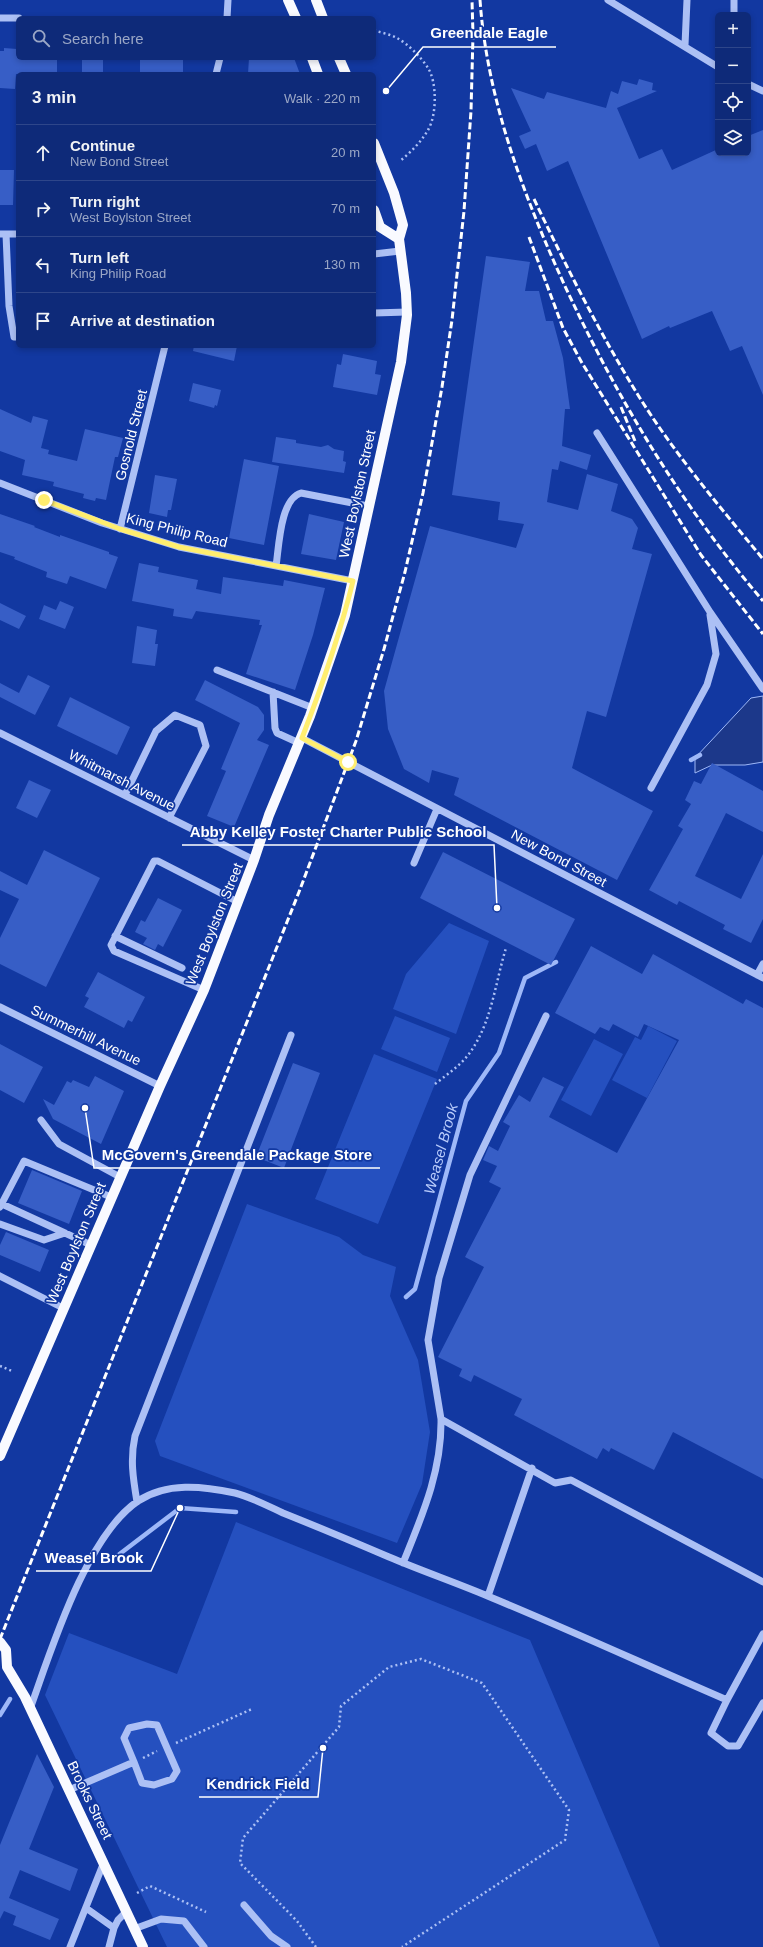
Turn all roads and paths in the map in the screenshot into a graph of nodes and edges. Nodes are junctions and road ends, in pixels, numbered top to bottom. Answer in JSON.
{"nodes":[{"id":1,"x":228,"y":0,"type":"edge"},
{"id":2,"x":288,"y":0,"type":"edge"},
{"id":3,"x":316,"y":0,"type":"edge"},
{"id":4,"x":608,"y":0,"type":"edge"},
{"id":5,"x":687,"y":0,"type":"edge"},
{"id":6,"x":734,"y":0,"type":"edge"},
{"id":7,"x":734,"y":12,"type":"edge"},
{"id":8,"x":227,"y":16,"type":"edge"},
{"id":9,"x":295,"y":16,"type":"edge"},
{"id":10,"x":322,"y":16,"type":"edge"},
{"id":11,"x":0,"y":18,"type":"edge"},
{"id":12,"x":16,"y":18,"type":"edge"},
{"id":13,"x":376,"y":31,"type":"edge"},
{"id":14,"x":685,"y":45,"type":"junction"},
{"id":15,"x":220,"y":60,"type":"edge"},
{"id":16,"x":313,"y":60,"type":"edge"},
{"id":17,"x":340,"y":60,"type":"edge"},
{"id":18,"x":715,"y":65,"type":"edge"},
{"id":19,"x":216,"y":72,"type":"edge"},
{"id":20,"x":317,"y":72,"type":"edge"},
{"id":21,"x":345,"y":72,"type":"edge"},
{"id":22,"x":751,"y":85,"type":"edge"},
{"id":23,"x":763,"y":91,"type":"edge"},
{"id":24,"x":376,"y":148,"type":"edge"},
{"id":25,"x":400,"y":161,"type":"dead end"},
{"id":26,"x":377,"y":227,"type":"edge"},
{"id":27,"x":3,"y":234,"type":"edge"},
{"id":28,"x":16,"y":234,"type":"edge"},
{"id":29,"x":399,"y":239,"type":"junction"},
{"id":30,"x":400,"y":251,"type":"junction"},
{"id":31,"x":376,"y":254,"type":"edge"},
{"id":32,"x":407,"y":312,"type":"junction"},
{"id":33,"x":376,"y":313,"type":"edge"},
{"id":34,"x":16,"y":337,"type":"edge"},
{"id":35,"x":164,"y":348,"type":"edge"},
{"id":36,"x":597,"y":433,"type":"dead end"},
{"id":37,"x":0,"y":483,"type":"edge"},
{"id":38,"x":368,"y":506,"type":"junction"},
{"id":39,"x":120,"y":529,"type":"junction"},
{"id":40,"x":276,"y":566,"type":"junction"},
{"id":41,"x":353,"y":581,"type":"junction"},
{"id":42,"x":710,"y":612,"type":"junction"},
{"id":43,"x":217,"y":670,"type":"dead end"},
{"id":44,"x":763,"y":689,"type":"edge"},
{"id":45,"x":273,"y":692,"type":"junction"},
{"id":46,"x":313,"y":708,"type":"junction"},
{"id":47,"x":0,"y":733,"type":"edge"},
{"id":48,"x":301,"y":740,"type":"junction"},
{"id":49,"x":650,"y":788,"type":"dead end"},
{"id":50,"x":125,"y":796,"type":"junction"},
{"id":51,"x":437,"y":809,"type":"junction"},
{"id":52,"x":169,"y":818,"type":"junction"},
{"id":53,"x":254,"y":860,"type":"junction"},
{"id":54,"x":414,"y":863,"type":"dead end"},
{"id":55,"x":238,"y":902,"type":"junction"},
{"id":56,"x":116,"y":936,"type":"junction"},
{"id":57,"x":506,"y":948,"type":"dead end"},
{"id":58,"x":763,"y":964,"type":"edge"},
{"id":59,"x":182,"y":968,"type":"dead end"},
{"id":60,"x":760,"y":977,"type":"edge"},
{"id":61,"x":204,"y":990,"type":"junction"},
{"id":62,"x":0,"y":1007,"type":"edge"},
{"id":63,"x":546,"y":1016,"type":"dead end"},
{"id":64,"x":291,"y":1035,"type":"dead end"},
{"id":65,"x":435,"y":1084,"type":"dead end"},
{"id":66,"x":160,"y":1086,"type":"junction"},
{"id":67,"x":41,"y":1120,"type":"dead end"},
{"id":68,"x":120,"y":1177,"type":"junction"},
{"id":69,"x":111,"y":1197,"type":"junction"},
{"id":70,"x":1,"y":1206,"type":"edge"},
{"id":71,"x":0,"y":1224,"type":"edge"},
{"id":72,"x":65,"y":1233,"type":"junction"},
{"id":73,"x":91,"y":1244,"type":"junction"},
{"id":74,"x":0,"y":1276,"type":"edge"},
{"id":75,"x":63,"y":1308,"type":"junction"},
{"id":76,"x":0,"y":1366,"type":"edge"},
{"id":77,"x":12,"y":1371,"type":"dead end"},
{"id":78,"x":441,"y":1419,"type":"junction"},
{"id":79,"x":0,"y":1456,"type":"edge"},
{"id":80,"x":532,"y":1468,"type":"junction"},
{"id":81,"x":137,"y":1502,"type":"junction"},
{"id":82,"x":404,"y":1563,"type":"junction"},
{"id":83,"x":763,"y":1582,"type":"edge"},
{"id":84,"x":488,"y":1596,"type":"junction"},
{"id":85,"x":763,"y":1634,"type":"edge"},
{"id":86,"x":0,"y":1642,"type":"edge"},
{"id":87,"x":4,"y":1666,"type":"edge"},
{"id":88,"x":727,"y":1700,"type":"junction"},
{"id":89,"x":763,"y":1703,"type":"edge"},
{"id":90,"x":30,"y":1709,"type":"junction"},
{"id":91,"x":252,"y":1709,"type":"dead end"},
{"id":92,"x":167,"y":1747,"type":"junction"},
{"id":93,"x":134,"y":1762,"type":"junction"},
{"id":94,"x":69,"y":1790,"type":"junction"},
{"id":95,"x":104,"y":1862,"type":"junction"},
{"id":96,"x":137,"y":1893,"type":"dead end"},
{"id":97,"x":244,"y":1906,"type":"dead end"},
{"id":98,"x":86,"y":1908,"type":"junction"},
{"id":99,"x":126,"y":1912,"type":"junction"},
{"id":100,"x":206,"y":1912,"type":"dead end"},
{"id":101,"x":114,"y":1928,"type":"junction"},
{"id":102,"x":134,"y":1929,"type":"junction"},
{"id":103,"x":70,"y":1947,"type":"edge"},
{"id":104,"x":109,"y":1947,"type":"edge"},
{"id":105,"x":143,"y":1947,"type":"edge"},
{"id":106,"x":204,"y":1947,"type":"edge"},
{"id":107,"x":287,"y":1947,"type":"edge"},
{"id":108,"x":316,"y":1947,"type":"edge"},
{"id":109,"x":402,"y":1947,"type":"edge"}],
"edges":[{"from":1,"to":8,"type":"street"},
{"from":2,"to":9,"type":"main road"},
{"from":3,"to":10,"type":"main road"},
{"from":4,"to":14,"type":"street"},
{"from":5,"to":14,"type":"street"},
{"from":6,"to":7,"type":"street"},
{"from":11,"to":12,"type":"street"},
{"from":13,"to":25,"type":"path"},
{"from":14,"to":18,"type":"street"},
{"from":15,"to":19,"type":"street"},
{"from":16,"to":20,"type":"main road"},
{"from":17,"to":21,"type":"main road"},
{"from":22,"to":23,"type":"street"},
{"from":24,"to":29,"type":"main road","name":"West Boylston Street"},
{"from":26,"to":29,"type":"main road"},
{"from":27,"to":28,"type":"street"},
{"from":27,"to":34,"type":"street"},
{"from":29,"to":30,"type":"main road","name":"West Boylston Street"},
{"from":30,"to":31,"type":"street"},
{"from":30,"to":32,"type":"main road","name":"West Boylston Street"},
{"from":32,"to":33,"type":"street"},
{"from":32,"to":38,"type":"main road","name":"West Boylston Street"},
{"from":35,"to":39,"type":"street","name":"Gosnold Street"},
{"from":36,"to":42,"type":"street"},
{"from":37,"to":39,"type":"street","name":"King Philip Road"},
{"from":38,"to":40,"type":"street"},
{"from":38,"to":41,"type":"main road","name":"West Boylston Street"},
{"from":39,"to":40,"type":"street","name":"King Philip Road"},
{"from":40,"to":41,"type":"street","name":"King Philip Road"},
{"from":41,"to":46,"type":"main road","name":"West Boylston Street"},
{"from":42,"to":44,"type":"street"},
{"from":42,"to":49,"type":"street"},
{"from":43,"to":45,"type":"street"},
{"from":45,"to":46,"type":"street"},
{"from":45,"to":48,"type":"street","name":"New Bond Street"},
{"from":46,"to":48,"type":"main road","name":"West Boylston Street"},
{"from":47,"to":50,"type":"street","name":"Whitmarsh Avenue"},
{"from":48,"to":51,"type":"street","name":"New Bond Street"},
{"from":48,"to":53,"type":"main road","name":"West Boylston Street"},
{"from":50,"to":52,"type":"street","name":"Whitmarsh Avenue"},
{"from":50,"to":52,"type":"street"},
{"from":51,"to":54,"type":"street"},
{"from":51,"to":60,"type":"street","name":"New Bond Street"},
{"from":52,"to":53,"type":"street","name":"Whitmarsh Avenue"},
{"from":53,"to":55,"type":"main road","name":"West Boylston Street"},
{"from":55,"to":56,"type":"street"},
{"from":55,"to":61,"type":"main road","name":"West Boylston Street"},
{"from":56,"to":59,"type":"street"},
{"from":56,"to":61,"type":"street"},
{"from":57,"to":65,"type":"path"},
{"from":58,"to":60,"type":"street"},
{"from":61,"to":66,"type":"main road","name":"West Boylston Street"},
{"from":62,"to":66,"type":"street","name":"Summerhill Avenue"},
{"from":63,"to":78,"type":"street"},
{"from":64,"to":81,"type":"street"},
{"from":66,"to":68,"type":"main road","name":"West Boylston Street"},
{"from":67,"to":68,"type":"street"},
{"from":68,"to":69,"type":"main road","name":"West Boylston Street"},
{"from":69,"to":70,"type":"street"},
{"from":69,"to":73,"type":"main road","name":"West Boylston Street"},
{"from":70,"to":72,"type":"street"},
{"from":71,"to":72,"type":"street"},
{"from":72,"to":73,"type":"street"},
{"from":73,"to":75,"type":"main road","name":"West Boylston Street"},
{"from":74,"to":75,"type":"street"},
{"from":75,"to":79,"type":"main road","name":"West Boylston Street"},
{"from":76,"to":77,"type":"path"},
{"from":78,"to":80,"type":"street"},
{"from":78,"to":82,"type":"street"},
{"from":80,"to":83,"type":"street"},
{"from":80,"to":84,"type":"street"},
{"from":81,"to":82,"type":"street"},
{"from":81,"to":90,"type":"street"},
{"from":82,"to":84,"type":"street"},
{"from":84,"to":88,"type":"street"},
{"from":85,"to":88,"type":"street"},
{"from":86,"to":87,"type":"main road","name":"Brooks Street"},
{"from":87,"to":90,"type":"main road","name":"Brooks Street"},
{"from":88,"to":89,"type":"street"},
{"from":90,"to":94,"type":"main road","name":"Brooks Street"},
{"from":91,"to":92,"type":"path"},
{"from":92,"to":93,"type":"path"},
{"from":92,"to":93,"type":"street"},
{"from":92,"to":93,"type":"street"},
{"from":93,"to":94,"type":"street"},
{"from":94,"to":95,"type":"main road","name":"Brooks Street"},
{"from":95,"to":98,"type":"street"},
{"from":95,"to":99,"type":"main road","name":"Brooks Street"},
{"from":96,"to":100,"type":"path"},
{"from":97,"to":107,"type":"street"},
{"from":98,"to":101,"type":"street"},
{"from":98,"to":103,"type":"street"},
{"from":99,"to":101,"type":"street"},
{"from":99,"to":102,"type":"main road","name":"Brooks Street"},
{"from":101,"to":104,"type":"street"},
{"from":102,"to":105,"type":"main road","name":"Brooks Street"},
{"from":102,"to":106,"type":"street"},
{"from":108,"to":109,"type":"path"}]}
